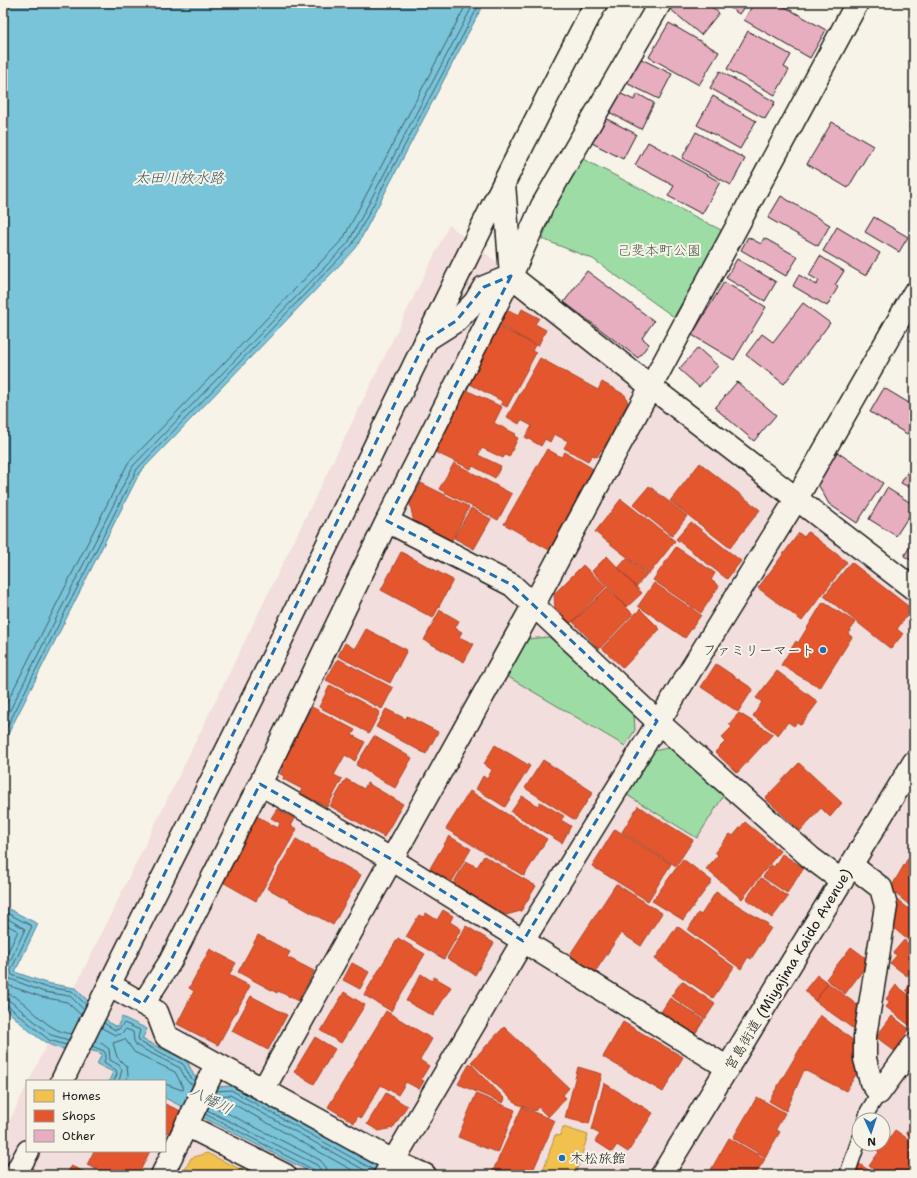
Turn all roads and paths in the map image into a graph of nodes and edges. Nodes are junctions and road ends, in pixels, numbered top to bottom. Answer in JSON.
{"nodes":[{"id":1,"x":596,"y":3,"type":"edge"},
{"id":2,"x":660,"y":3,"type":"edge"},
{"id":3,"x":857,"y":3,"type":"edge"},
{"id":4,"x":504,"y":183,"type":"junction"},
{"id":5,"x":511,"y":276,"type":"junction"},
{"id":6,"x":914,"y":294,"type":"edge"},
{"id":7,"x":426,"y":340,"type":"junction"},
{"id":8,"x":651,"y":387,"type":"junction"},
{"id":9,"x":797,"y":498,"type":"junction"},
{"id":10,"x":387,"y":521,"type":"junction"},
{"id":11,"x":914,"y":589,"type":"edge"},
{"id":12,"x":533,"y":606,"type":"junction"},
{"id":13,"x":657,"y":721,"type":"junction"},
{"id":14,"x":914,"y":762,"type":"edge"},
{"id":15,"x":260,"y":784,"type":"junction"},
{"id":16,"x":391,"y":859,"type":"junction"},
{"id":17,"x":847,"y":873,"type":"junction"},
{"id":18,"x":523,"y":941,"type":"junction"},
{"id":19,"x":105,"y":995,"type":"junction"},
{"id":20,"x":143,"y":1004,"type":"junction"},
{"id":21,"x":914,"y":1045,"type":"edge"},
{"id":22,"x":728,"y":1068,"type":"junction"},
{"id":23,"x":67,"y":1072,"type":"edge"},
{"id":24,"x":213,"y":1073,"type":"junction"},
{"id":25,"x":263,"y":1090,"type":"junction"},
{"id":26,"x":879,"y":1093,"type":"junction"},
{"id":27,"x":868,"y":1112,"type":"edge"},
{"id":28,"x":188,"y":1121,"type":"junction"},
{"id":29,"x":27,"y":1152,"type":"edge"},
{"id":30,"x":855,"y":1152,"type":"edge"},
{"id":31,"x":389,"y":1169,"type":"edge"},
{"id":32,"x":15,"y":1175,"type":"edge"},
{"id":33,"x":162,"y":1175,"type":"edge"},
{"id":34,"x":285,"y":1175,"type":"edge"},
{"id":35,"x":425,"y":1175,"type":"edge"},
{"id":36,"x":662,"y":1175,"type":"edge"},
{"id":37,"x":847,"y":1175,"type":"edge"}],
"edges":[{"from":1,"to":4,"type":"street"},
{"from":2,"to":5,"type":"street"},
{"from":3,"to":8,"type":"street"},
{"from":4,"to":5,"type":"street"},
{"from":4,"to":7,"type":"street"},
{"from":5,"to":7,"type":"street"},
{"from":5,"to":8,"type":"street"},
{"from":5,"to":10,"type":"street"},
{"from":6,"to":9,"type":"street"},
{"from":7,"to":19,"type":"street"},
{"from":8,"to":9,"type":"street"},
{"from":8,"to":12,"type":"street"},
{"from":9,"to":11,"type":"street"},
{"from":9,"to":13,"type":"street"},
{"from":10,"to":12,"type":"street"},
{"from":10,"to":15,"type":"street"},
{"from":12,"to":13,"type":"street"},
{"from":12,"to":16,"type":"street"},
{"from":13,"to":17,"type":"street"},
{"from":13,"to":18,"type":"street"},
{"from":14,"to":17,"type":"street","name":"宮島街道 (Miyajima Kaido Avenue)"},
{"from":15,"to":16,"type":"street"},
{"from":15,"to":20,"type":"street"},
{"from":16,"to":18,"type":"street"},
{"from":16,"to":25,"type":"street"},
{"from":17,"to":22,"type":"street","name":"宮島街道 (Miyajima Kaido Avenue)"},
{"from":17,"to":26,"type":"street"},
{"from":18,"to":22,"type":"street"},
{"from":18,"to":31,"type":"street"},
{"from":19,"to":20,"type":"street"},
{"from":19,"to":23,"type":"street"},
{"from":20,"to":24,"type":"street"},
{"from":21,"to":26,"type":"street"},
{"from":22,"to":36,"type":"street","name":"宮島街道 (Miyajima Kaido Avenue)"},
{"from":24,"to":25,"type":"street"},
{"from":24,"to":28,"type":"street"},
{"from":25,"to":31,"type":"street"},
{"from":26,"to":27,"type":"lane"},
{"from":28,"to":33,"type":"street"},
{"from":28,"to":34,"type":"street"},
{"from":29,"to":32,"type":"street"},
{"from":30,"to":37,"type":"lane"},
{"from":31,"to":35,"type":"street"}]}
